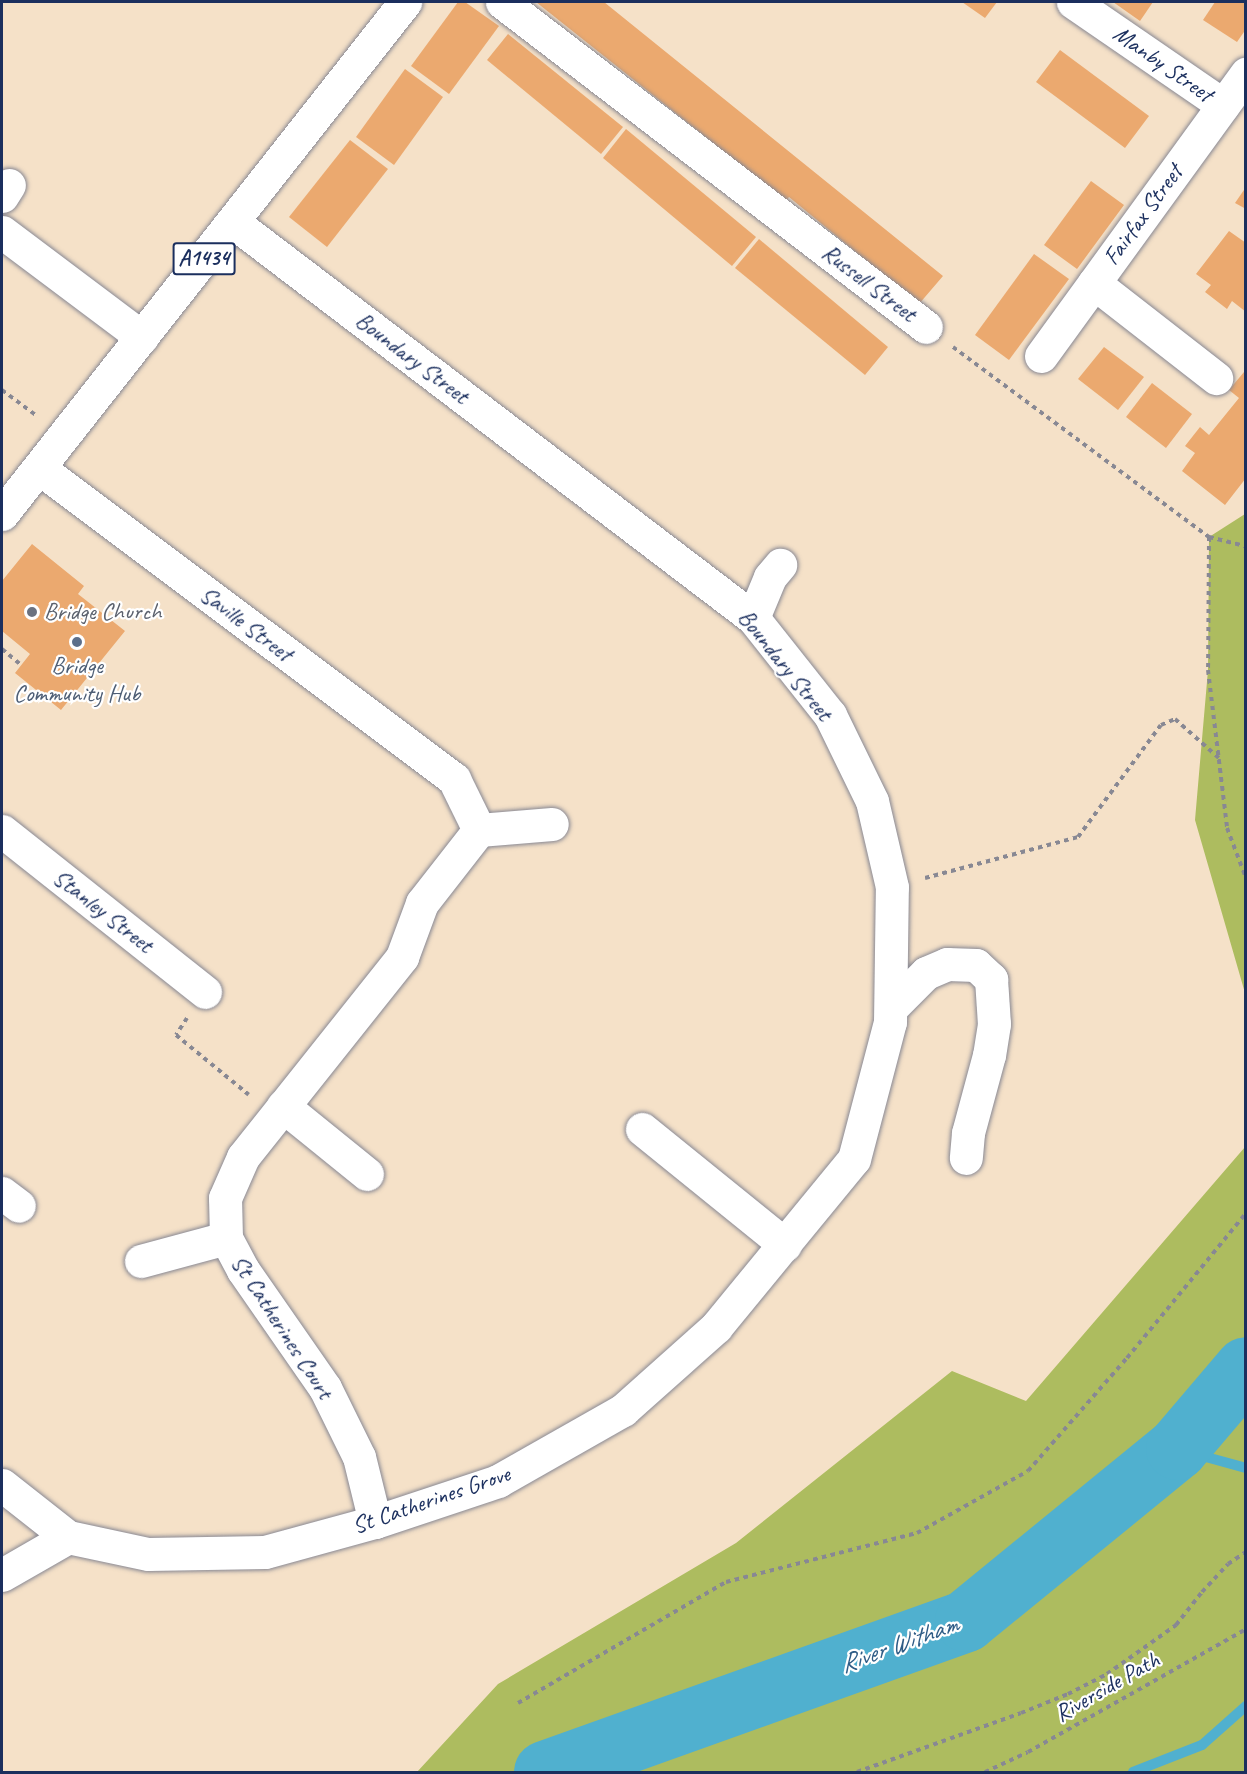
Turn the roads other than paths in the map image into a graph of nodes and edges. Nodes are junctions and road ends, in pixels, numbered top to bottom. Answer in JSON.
{"nodes":[{"id":1,"x":405,"y":2,"type":"edge"},
{"id":2,"x":502,"y":2,"type":"edge"},
{"id":3,"x":1073,"y":2,"type":"edge"},
{"id":4,"x":1245,"y":74,"type":"edge"},
{"id":5,"x":1223,"y":105,"type":"junction"},
{"id":6,"x":233,"y":222,"type":"junction"},
{"id":7,"x":2,"y":232,"type":"edge"},
{"id":8,"x":1094,"y":283,"type":"junction"},
{"id":9,"x":926,"y":327,"type":"road end"},
{"id":10,"x":142,"y":338,"type":"junction"},
{"id":11,"x":1041,"y":356,"type":"dead end"},
{"id":12,"x":1216,"y":378,"type":"dead end"},
{"id":13,"x":39,"y":468,"type":"junction"},
{"id":14,"x":2,"y":514,"type":"edge"},
{"id":15,"x":780,"y":565,"type":"dead end"},
{"id":16,"x":753,"y":618,"type":"junction"},
{"id":17,"x":552,"y":824,"type":"dead end"},
{"id":18,"x":479,"y":830,"type":"junction"},
{"id":19,"x":2,"y":831,"type":"edge"},
{"id":20,"x":205,"y":992,"type":"road end"},
{"id":21,"x":891,"y":1008,"type":"junction"},
{"id":22,"x":279,"y":1112,"type":"junction"},
{"id":23,"x":642,"y":1129,"type":"dead end"},
{"id":24,"x":966,"y":1158,"type":"dead end"},
{"id":25,"x":368,"y":1174,"type":"dead end"},
{"id":26,"x":226,"y":1238,"type":"junction"},
{"id":27,"x":784,"y":1245,"type":"junction"},
{"id":28,"x":141,"y":1261,"type":"dead end"},
{"id":29,"x":2,"y":1485,"type":"edge"},
{"id":30,"x":375,"y":1522,"type":"junction"},
{"id":31,"x":68,"y":1537,"type":"junction"},
{"id":32,"x":2,"y":1575,"type":"edge"}],
"edges":[{"from":1,"to":6,"type":"street","number":"A1434"},
{"from":2,"to":9,"type":"street","name":"Russell Street"},
{"from":3,"to":5,"type":"street","name":"Manby Street"},
{"from":4,"to":5,"type":"street","name":"Fairfax Street"},
{"from":5,"to":8,"type":"street","name":"Fairfax Street"},
{"from":6,"to":10,"type":"street","number":"A1434"},
{"from":6,"to":16,"type":"street","name":"Boundary Street"},
{"from":7,"to":10,"type":"street"},
{"from":8,"to":11,"type":"street","name":"Fairfax Street"},
{"from":8,"to":12,"type":"street"},
{"from":10,"to":13,"type":"street","number":"A1434"},
{"from":13,"to":14,"type":"street","number":"A1434"},
{"from":13,"to":18,"type":"street","name":"Saville Street"},
{"from":15,"to":16,"type":"street"},
{"from":16,"to":21,"type":"street","name":"Boundary Street"},
{"from":17,"to":18,"type":"street"},
{"from":18,"to":22,"type":"street","name":"St Catherines Court"},
{"from":19,"to":20,"type":"street","name":"Stanley Street"},
{"from":21,"to":24,"type":"street"},
{"from":21,"to":27,"type":"street","name":"Boundary Street"},
{"from":22,"to":25,"type":"street"},
{"from":22,"to":26,"type":"street","name":"St Catherines Court"},
{"from":23,"to":27,"type":"street"},
{"from":26,"to":28,"type":"street"},
{"from":26,"to":30,"type":"street","name":"St Catherines Court"},
{"from":27,"to":30,"type":"street","name":"St Catherines Grove"},
{"from":29,"to":31,"type":"street","name":"St Catherines Grove"},
{"from":30,"to":31,"type":"street","name":"St Catherines Grove"},
{"from":31,"to":32,"type":"street"}]}
